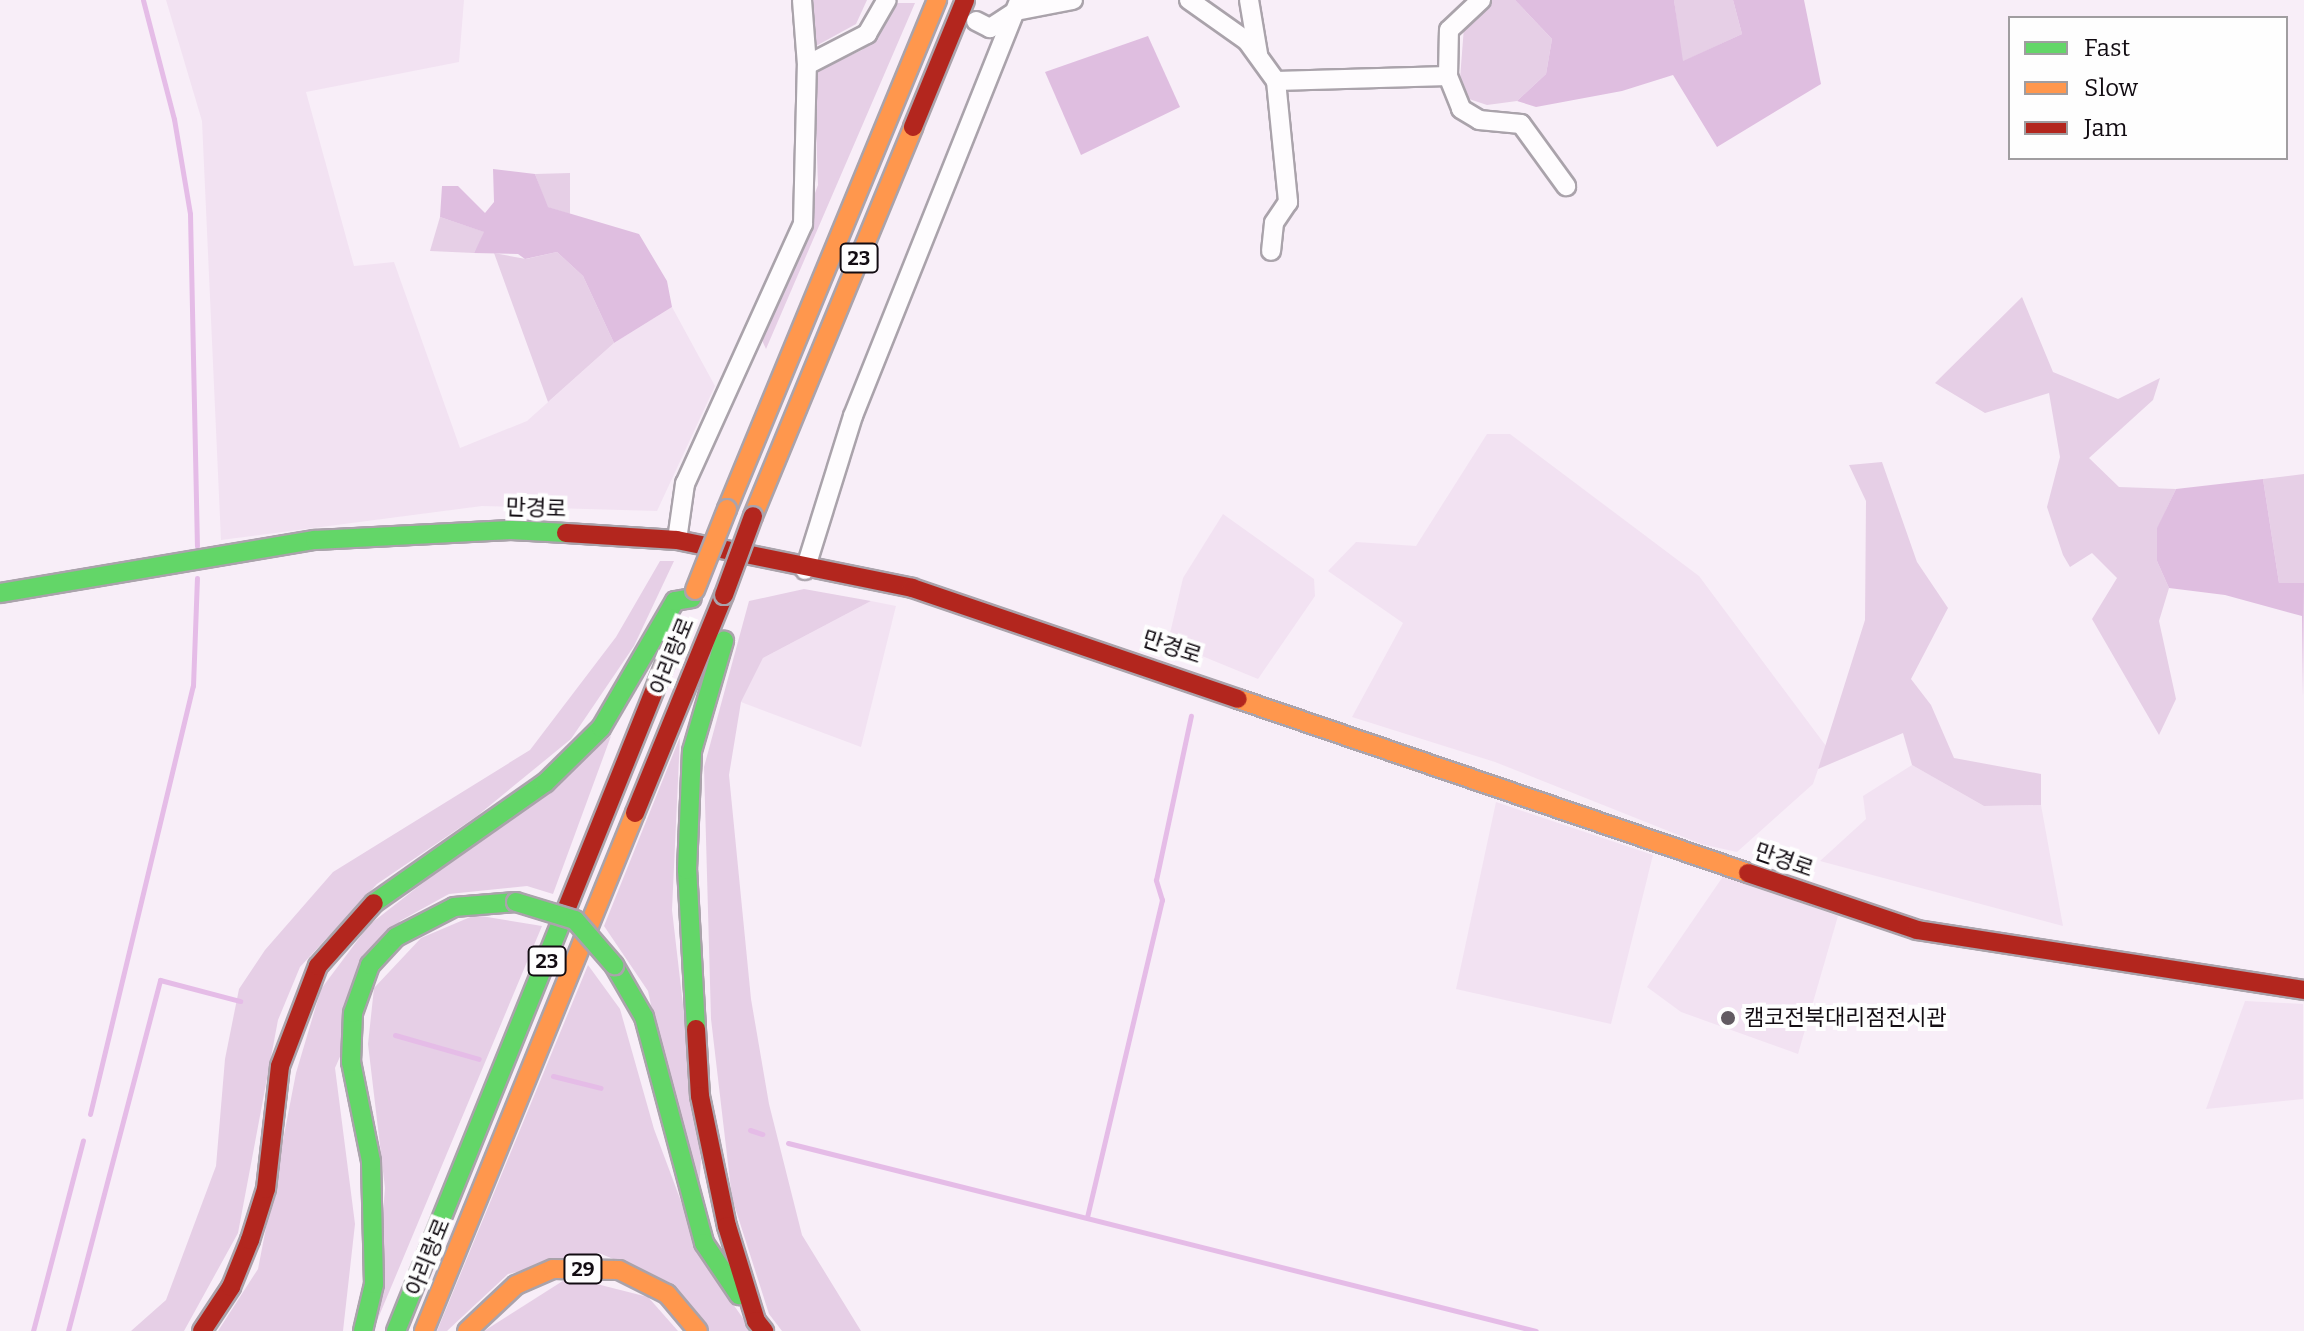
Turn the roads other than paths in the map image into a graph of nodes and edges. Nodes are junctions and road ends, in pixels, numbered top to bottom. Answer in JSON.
{"nodes":[{"id":1,"x":802,"y":0,"type":"edge"},
{"id":2,"x":887,"y":0,"type":"edge"},
{"id":3,"x":937,"y":0,"type":"edge"},
{"id":4,"x":965,"y":0,"type":"edge"},
{"id":5,"x":1073,"y":0,"type":"edge"},
{"id":6,"x":1189,"y":0,"type":"edge"},
{"id":7,"x":1249,"y":0,"type":"edge"},
{"id":8,"x":1481,"y":0,"type":"edge"},
{"id":9,"x":1017,"y":6,"type":"edge"},
{"id":10,"x":1459,"y":8,"type":"edge"},
{"id":11,"x":976,"y":21,"type":"dead end"},
{"id":12,"x":1258,"y":54,"type":"junction"},
{"id":13,"x":807,"y":65,"type":"junction"},
{"id":14,"x":1448,"y":76,"type":"junction"},
{"id":15,"x":1276,"y":81,"type":"junction"},
{"id":16,"x":1566,"y":186,"type":"dead end"},
{"id":17,"x":1271,"y":251,"type":"dead end"},
{"id":18,"x":677,"y":540,"type":"junction"},
{"id":19,"x":805,"y":570,"type":"junction"},
{"id":20,"x":0,"y":593,"type":"edge"},
{"id":21,"x":693,"y":594,"type":"junction"},
{"id":22,"x":721,"y":600,"type":"junction"},
{"id":23,"x":2304,"y":990,"type":"edge"},
{"id":24,"x":760,"y":1326,"type":"edge"},
{"id":25,"x":202,"y":1331,"type":"edge"},
{"id":26,"x":363,"y":1331,"type":"edge"},
{"id":27,"x":396,"y":1331,"type":"edge"},
{"id":28,"x":424,"y":1331,"type":"edge"},
{"id":29,"x":467,"y":1331,"type":"edge"},
{"id":30,"x":698,"y":1331,"type":"edge"}],
"edges":[{"from":1,"to":13,"type":"street"},
{"from":2,"to":13,"type":"street"},
{"from":3,"to":21,"type":"main road","name":"아리랑로","number":"23","bridge":true},
{"from":4,"to":22,"type":"main road","name":"아리랑로","number":"23","bridge":true},
{"from":5,"to":9,"type":"street"},
{"from":6,"to":12,"type":"street"},
{"from":7,"to":12,"type":"street"},
{"from":8,"to":10,"type":"street"},
{"from":9,"to":11,"type":"street"},
{"from":9,"to":19,"type":"street"},
{"from":10,"to":14,"type":"street"},
{"from":12,"to":15,"type":"street"},
{"from":13,"to":18,"type":"street"},
{"from":14,"to":15,"type":"street"},
{"from":14,"to":16,"type":"street"},
{"from":15,"to":17,"type":"street"},
{"from":18,"to":19,"type":"main road","name":"만경로"},
{"from":18,"to":20,"type":"main road","name":"만경로"},
{"from":19,"to":23,"type":"main road","name":"만경로"},
{"from":21,"to":25,"type":"main road"},
{"from":21,"to":27,"type":"main road","name":"아리랑로","number":"23"},
{"from":22,"to":24,"type":"main road"},
{"from":22,"to":28,"type":"main road","name":"아리랑로","number":"23"},
{"from":24,"to":26,"type":"main road","bridge":true},
{"from":29,"to":30,"type":"main road","number":"29"}]}
